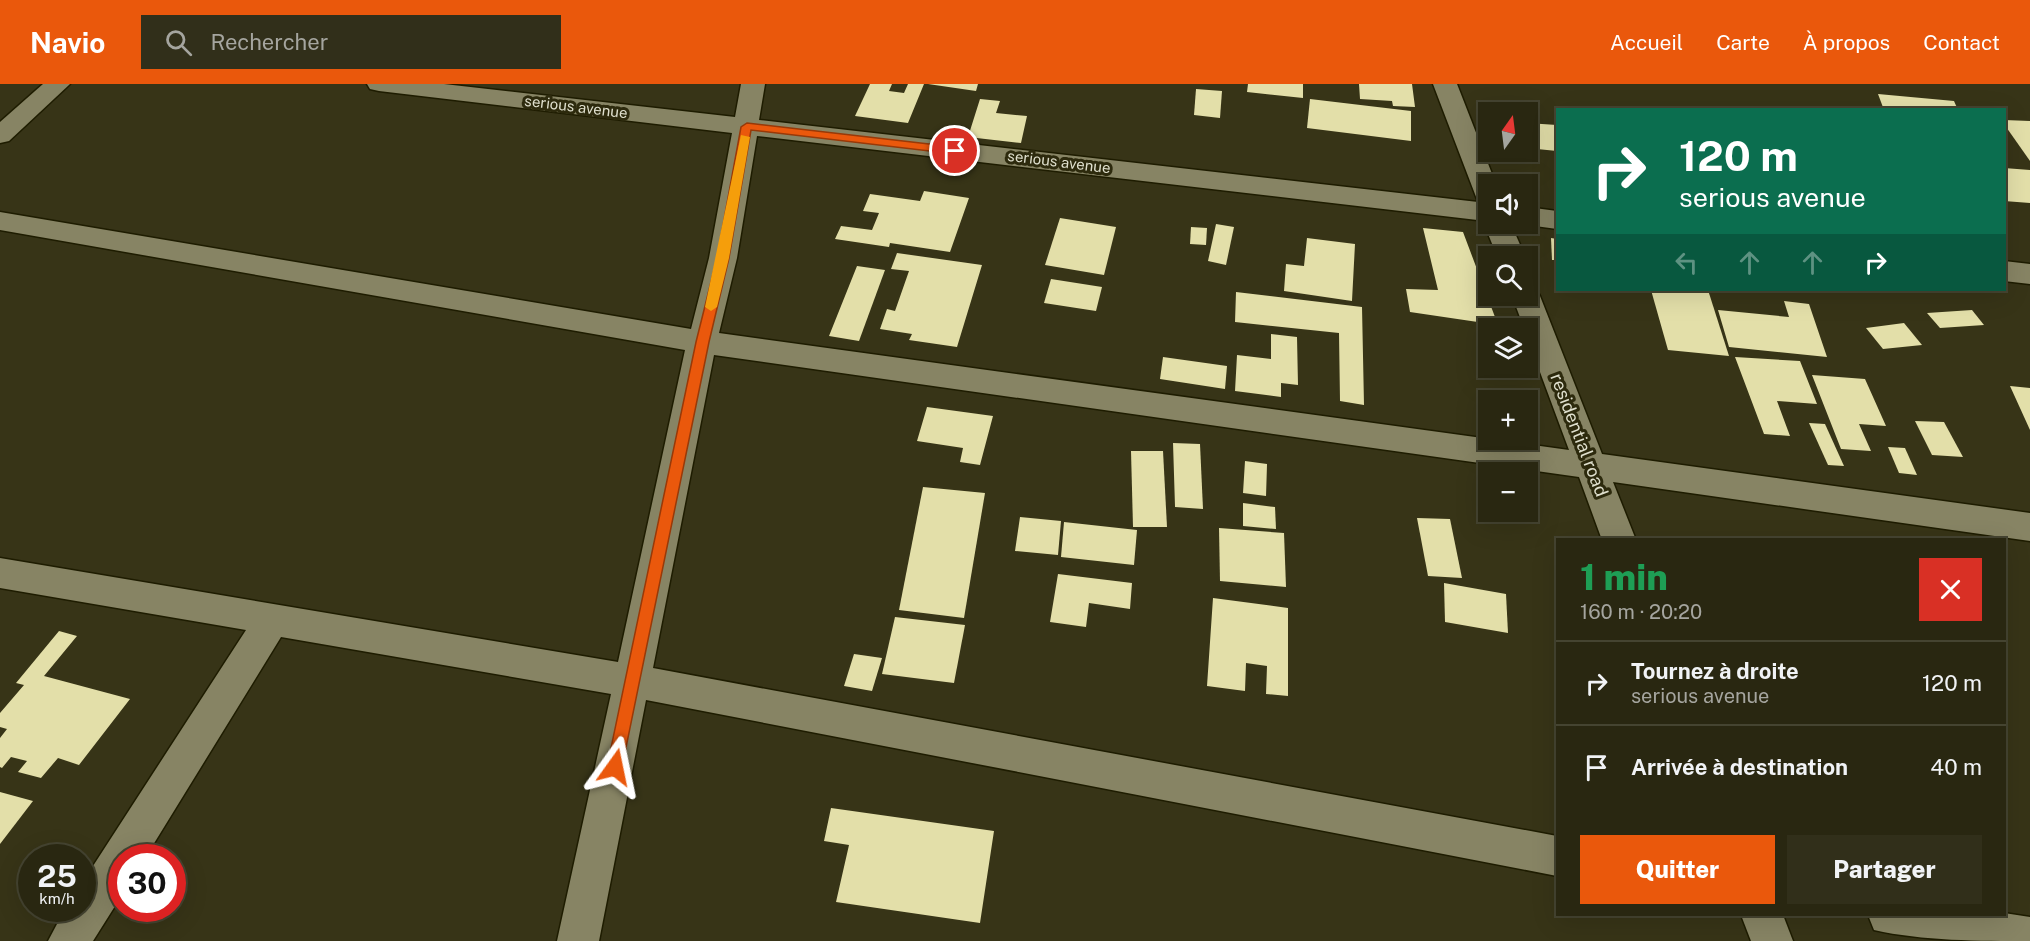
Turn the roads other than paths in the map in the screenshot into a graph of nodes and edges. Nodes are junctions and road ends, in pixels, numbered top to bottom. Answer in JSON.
{"nodes":[{"id":1,"x":58,"y":84,"type":"edge"},
{"id":2,"x":379,"y":84,"type":"edge"},
{"id":3,"x":753,"y":84,"type":"edge"},
{"id":4,"x":1445,"y":84,"type":"edge"},
{"id":5,"x":747,"y":127,"type":"junction"},
{"id":6,"x":0,"y":135,"type":"edge"},
{"id":7,"x":1479,"y":174,"type":"edge"},
{"id":8,"x":1478,"y":211,"type":"edge"},
{"id":9,"x":1538,"y":217,"type":"edge"},
{"id":10,"x":1556,"y":220,"type":"edge"},
{"id":11,"x":0,"y":221,"type":"edge"},
{"id":12,"x":2006,"y":271,"type":"edge"},
{"id":13,"x":2030,"y":274,"type":"edge"},
{"id":14,"x":1530,"y":306,"type":"edge"},
{"id":15,"x":702,"y":342,"type":"junction"},
{"id":16,"x":1590,"y":464,"type":"junction"},
{"id":17,"x":2030,"y":527,"type":"edge"},
{"id":18,"x":1618,"y":538,"type":"edge"},
{"id":19,"x":0,"y":573,"type":"edge"},
{"id":20,"x":272,"y":620,"type":"junction"},
{"id":21,"x":633,"y":681,"type":"junction"},
{"id":22,"x":131,"y":844,"type":"edge"},
{"id":23,"x":1556,"y":856,"type":"edge"},
{"id":24,"x":108,"y":880,"type":"edge"},
{"id":25,"x":1762,"y":916,"type":"edge"},
{"id":26,"x":1895,"y":916,"type":"edge"},
{"id":27,"x":2030,"y":938,"type":"edge"},
{"id":28,"x":69,"y":941,"type":"edge"},
{"id":29,"x":578,"y":941,"type":"edge"},
{"id":30,"x":1772,"y":941,"type":"edge"}],
"edges":[{"from":1,"to":6,"type":"street"},
{"from":2,"to":5,"type":"street","name":"serious avenue"},
{"from":3,"to":5,"type":"street"},
{"from":4,"to":7,"type":"street"},
{"from":5,"to":8,"type":"street","name":"serious avenue"},
{"from":5,"to":15,"type":"street"},
{"from":9,"to":10,"type":"street"},
{"from":11,"to":15,"type":"street"},
{"from":12,"to":13,"type":"street"},
{"from":14,"to":16,"type":"street","name":"residential road"},
{"from":15,"to":16,"type":"street"},
{"from":15,"to":21,"type":"street"},
{"from":16,"to":17,"type":"street"},
{"from":16,"to":18,"type":"street","name":"residential road"},
{"from":19,"to":20,"type":"street"},
{"from":20,"to":21,"type":"street"},
{"from":20,"to":22,"type":"street"},
{"from":21,"to":23,"type":"street"},
{"from":21,"to":29,"type":"street"},
{"from":24,"to":28,"type":"street"},
{"from":25,"to":30,"type":"street"},
{"from":26,"to":27,"type":"street"}]}
